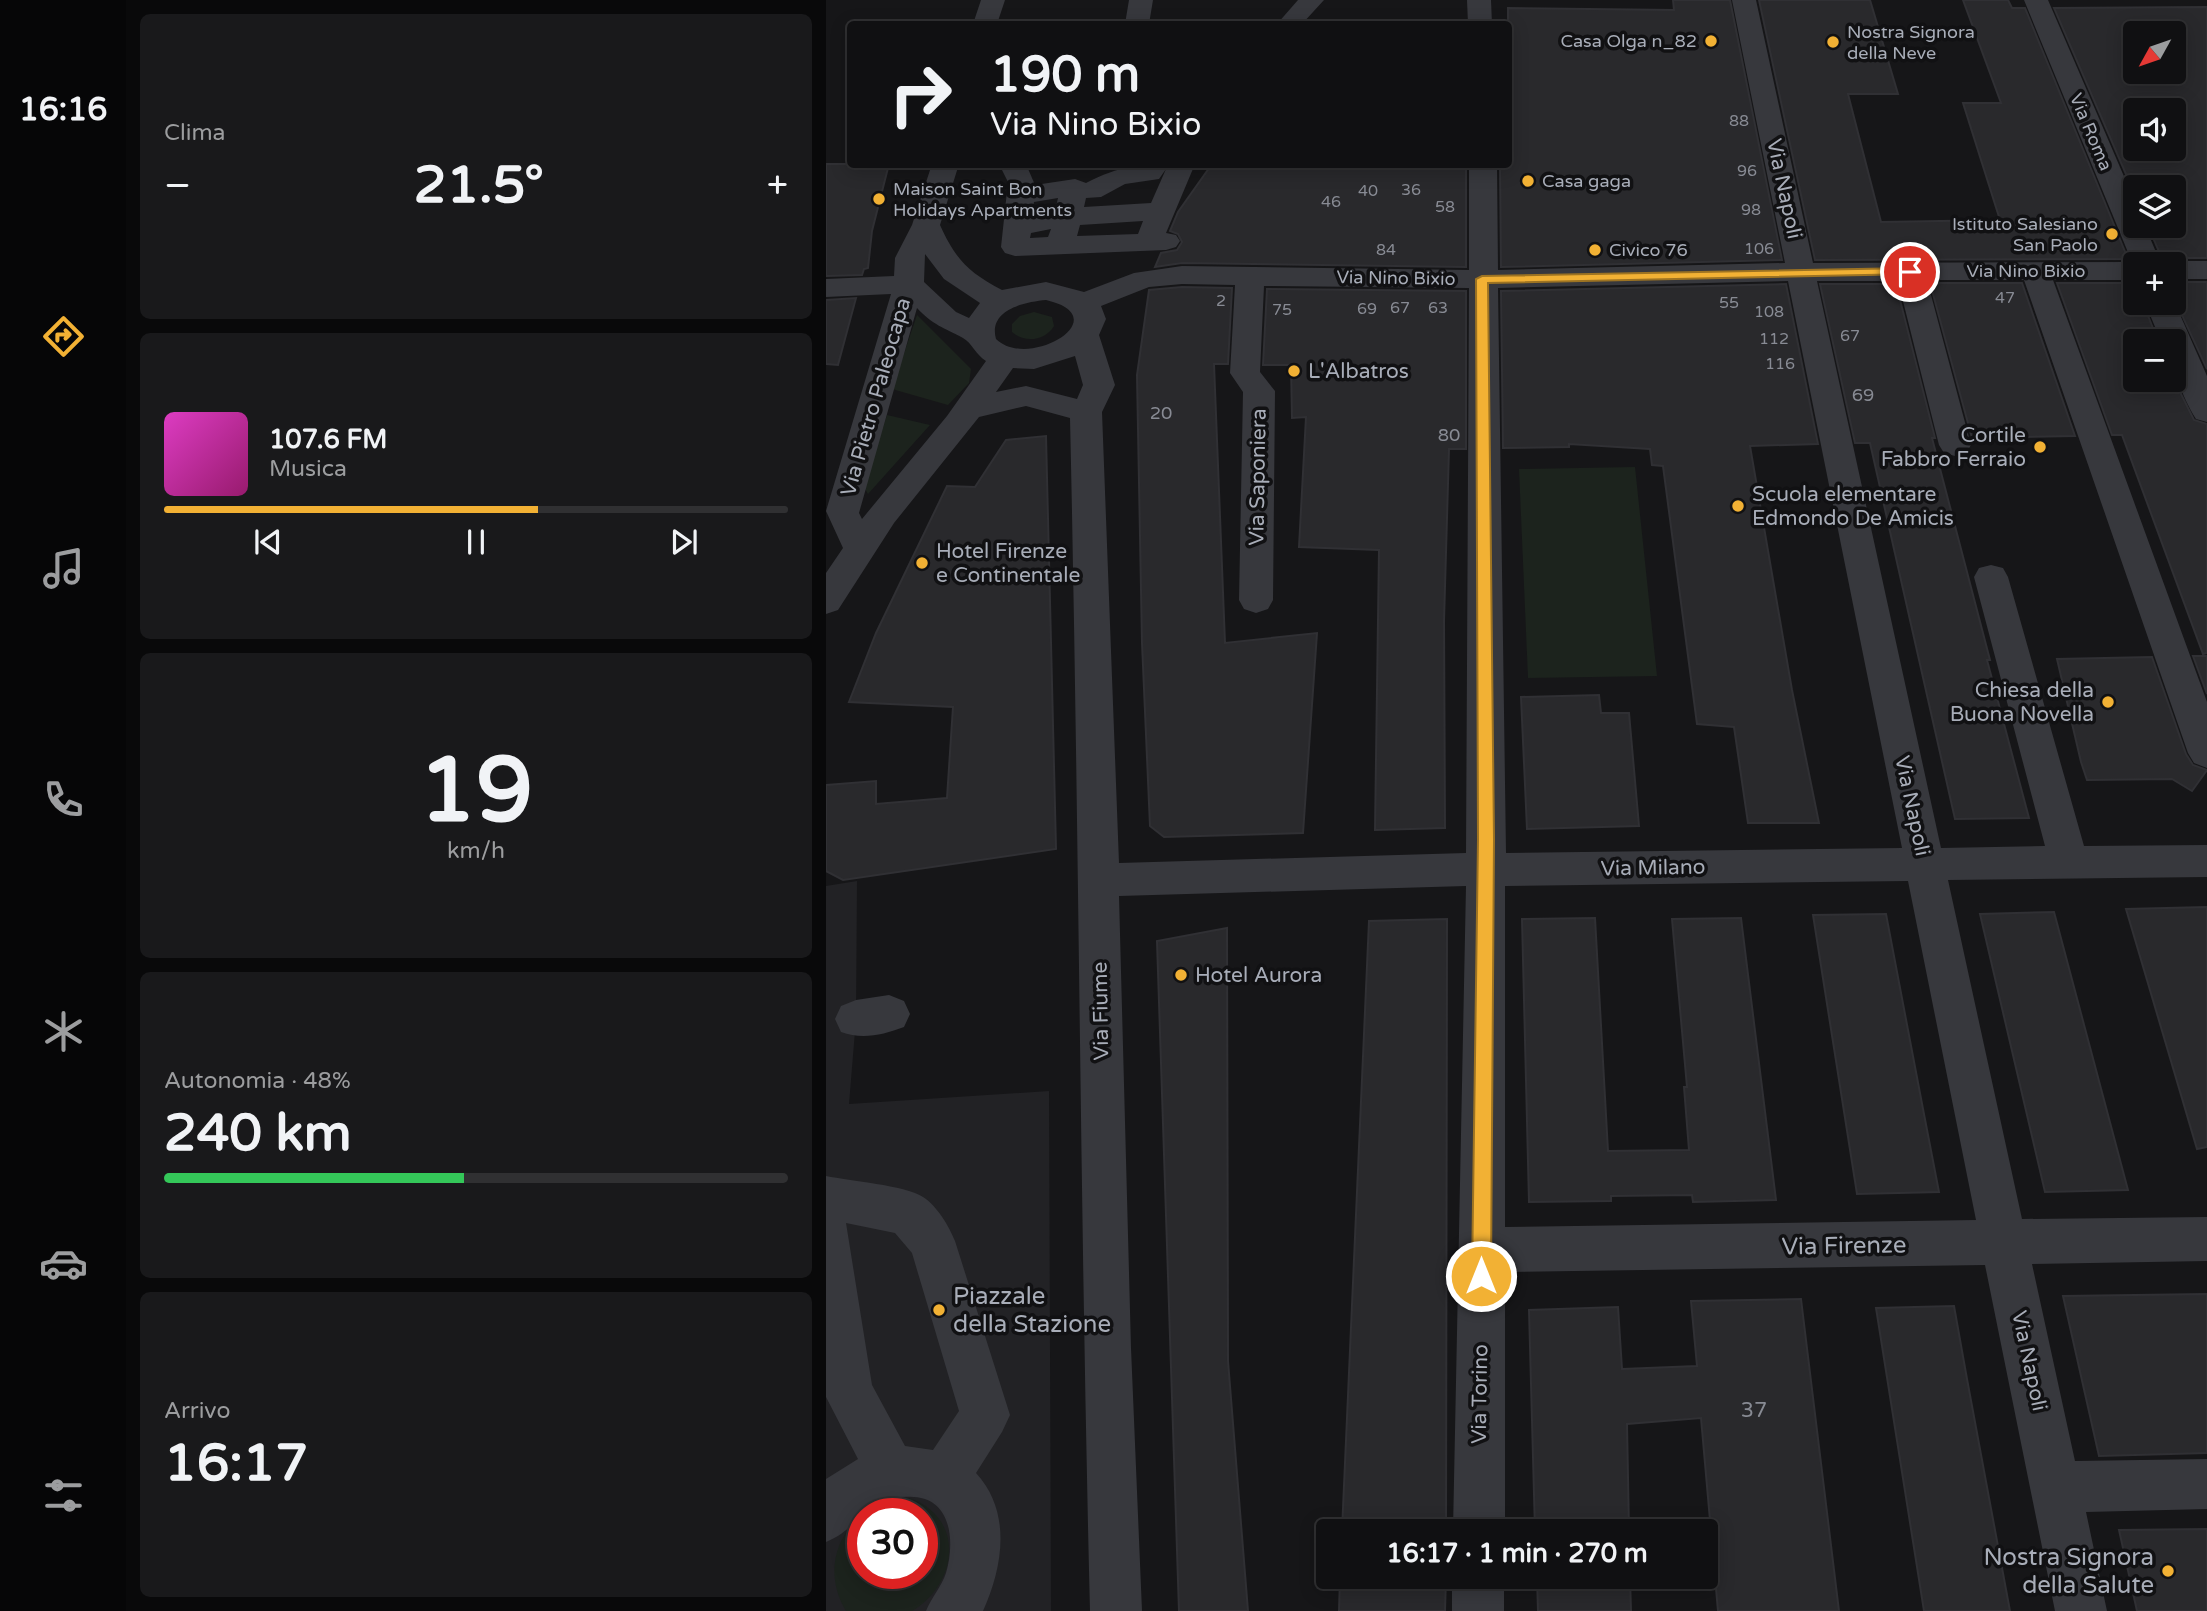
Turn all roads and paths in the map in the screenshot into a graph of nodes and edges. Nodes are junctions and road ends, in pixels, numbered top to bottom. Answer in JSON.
{"nodes":[{"id":1,"x":993,"y":0,"type":"edge"},
{"id":2,"x":1141,"y":0,"type":"edge"},
{"id":3,"x":1312,"y":0,"type":"edge"},
{"id":4,"x":1479,"y":0,"type":"edge"},
{"id":5,"x":1745,"y":0,"type":"edge"},
{"id":6,"x":2036,"y":0,"type":"edge"},
{"id":7,"x":986,"y":21,"type":"edge"},
{"id":8,"x":1138,"y":21,"type":"edge"},
{"id":9,"x":1292,"y":21,"type":"edge"},
{"id":10,"x":1480,"y":21,"type":"edge"},
{"id":11,"x":945,"y":168,"type":"edge"},
{"id":12,"x":1045,"y":168,"type":"edge"},
{"id":13,"x":1483,"y":168,"type":"edge"},
{"id":14,"x":1171,"y":169,"type":"edge"},
{"id":15,"x":1018,"y":181,"type":"edge"},
{"id":16,"x":1082,"y":181,"type":"edge"},
{"id":17,"x":1122,"y":207,"type":"junction"},
{"id":18,"x":1161,"y":211,"type":"junction"},
{"id":19,"x":1067,"y":217,"type":"junction"},
{"id":20,"x":926,"y":225,"type":"junction"},
{"id":21,"x":1017,"y":227,"type":"junction"},
{"id":22,"x":1061,"y":245,"type":"junction"},
{"id":23,"x":2142,"y":252,"type":"edge"},
{"id":24,"x":2186,"y":270,"type":"edge"},
{"id":25,"x":2207,"y":270,"type":"edge"},
{"id":26,"x":2035,"y":271,"type":"junction"},
{"id":27,"x":2123,"y":271,"type":"edge"},
{"id":28,"x":1801,"y":272,"type":"junction"},
{"id":29,"x":1910,"y":272,"type":"junction"},
{"id":30,"x":1250,"y":275,"type":"junction"},
{"id":31,"x":1482,"y":279,"type":"junction"},
{"id":32,"x":909,"y":284,"type":"junction"},
{"id":33,"x":826,"y":288,"type":"edge"},
{"id":34,"x":1001,"y":302,"type":"junction"},
{"id":35,"x":1082,"y":303,"type":"junction"},
{"id":36,"x":2165,"y":315,"type":"edge"},
{"id":37,"x":979,"y":334,"type":"junction"},
{"id":38,"x":1084,"y":336,"type":"junction"},
{"id":39,"x":1004,"y":358,"type":"junction"},
{"id":40,"x":1041,"y":359,"type":"junction"},
{"id":41,"x":968,"y":409,"type":"junction"},
{"id":42,"x":1086,"y":412,"type":"junction"},
{"id":43,"x":2207,"y":412,"type":"edge"},
{"id":44,"x":1955,"y":445,"type":"dead end"},
{"id":45,"x":860,"y":548,"type":"junction"},
{"id":46,"x":1992,"y":577,"type":"dead end"},
{"id":47,"x":1256,"y":600,"type":"dead end"},
{"id":48,"x":826,"y":601,"type":"edge"},
{"id":49,"x":2207,"y":753,"type":"edge"},
{"id":50,"x":2207,"y":861,"type":"edge"},
{"id":51,"x":1924,"y":863,"type":"junction"},
{"id":52,"x":2069,"y":863,"type":"junction"},
{"id":53,"x":1485,"y":870,"type":"junction"},
{"id":54,"x":1099,"y":880,"type":"junction"},
{"id":55,"x":826,"y":1198,"type":"edge"},
{"id":56,"x":826,"y":1230,"type":"edge"},
{"id":57,"x":2207,"y":1239,"type":"edge"},
{"id":58,"x":2004,"y":1244,"type":"junction"},
{"id":59,"x":1482,"y":1250,"type":"junction"},
{"id":60,"x":891,"y":1471,"type":"junction"},
{"id":61,"x":944,"y":1478,"type":"junction"},
{"id":62,"x":2207,"y":1483,"type":"edge"},
{"id":63,"x":2055,"y":1487,"type":"junction"},
{"id":64,"x":826,"y":1516,"type":"edge"},
{"id":65,"x":1479,"y":1519,"type":"edge"},
{"id":66,"x":1478,"y":1589,"type":"edge"},
{"id":67,"x":957,"y":1609,"type":"edge"},
{"id":68,"x":1116,"y":1611,"type":"edge"},
{"id":69,"x":1478,"y":1611,"type":"edge"},
{"id":70,"x":2081,"y":1611,"type":"edge"}],
"edges":[{"from":1,"to":7,"type":"street"},
{"from":2,"to":8,"type":"street"},
{"from":3,"to":9,"type":"street"},
{"from":4,"to":10,"type":"street"},
{"from":5,"to":28,"type":"street","name":"Via Napoli"},
{"from":6,"to":23,"type":"street","name":"Via Roma"},
{"from":11,"to":20,"type":"street","name":"Via Pietro Paleocapa"},
{"from":12,"to":15,"type":"street"},
{"from":13,"to":31,"type":"street","name":"Via Torino"},
{"from":14,"to":16,"type":"street"},
{"from":14,"to":17,"type":"street"},
{"from":14,"to":18,"type":"street"},
{"from":15,"to":16,"type":"street"},
{"from":15,"to":21,"type":"street"},
{"from":16,"to":17,"type":"street"},
{"from":16,"to":19,"type":"street"},
{"from":17,"to":18,"type":"street"},
{"from":17,"to":19,"type":"street"},
{"from":18,"to":22,"type":"street"},
{"from":19,"to":21,"type":"street"},
{"from":19,"to":22,"type":"street"},
{"from":20,"to":32,"type":"street","name":"Via Pietro Paleocapa"},
{"from":20,"to":34,"type":"street"},
{"from":21,"to":22,"type":"street"},
{"from":24,"to":25,"type":"street"},
{"from":26,"to":27,"type":"street","name":"Via Nino Bixio"},
{"from":26,"to":29,"type":"street","name":"Via Nino Bixio"},
{"from":26,"to":49,"type":"street"},
{"from":28,"to":29,"type":"street","name":"Via Nino Bixio"},
{"from":28,"to":31,"type":"street","name":"Via Nino Bixio"},
{"from":28,"to":51,"type":"street","name":"Via Napoli"},
{"from":29,"to":44,"type":"street"},
{"from":30,"to":31,"type":"street","name":"Via Nino Bixio"},
{"from":30,"to":35,"type":"street","name":"Via Nino Bixio"},
{"from":30,"to":47,"type":"street","name":"Via Saponiera"},
{"from":31,"to":53,"type":"street","name":"Via Torino"},
{"from":32,"to":33,"type":"street"},
{"from":32,"to":37,"type":"street"},
{"from":32,"to":45,"type":"street","name":"Via Pietro Paleocapa"},
{"from":34,"to":35,"type":"street"},
{"from":34,"to":37,"type":"street"},
{"from":35,"to":38,"type":"street"},
{"from":36,"to":43,"type":"street"},
{"from":37,"to":39,"type":"street"},
{"from":38,"to":40,"type":"street"},
{"from":38,"to":42,"type":"street","name":"Via Fiume"},
{"from":39,"to":40,"type":"street"},
{"from":39,"to":41,"type":"street","name":"Via Pietro Paleocapa"},
{"from":40,"to":42,"type":"street","name":"Via Fiume"},
{"from":41,"to":42,"type":"street"},
{"from":41,"to":45,"type":"street","name":"Via Pietro Paleocapa"},
{"from":42,"to":54,"type":"street","name":"Via Fiume"},
{"from":45,"to":48,"type":"street","name":"Via Pietro Paleocapa"},
{"from":46,"to":52,"type":"street"},
{"from":50,"to":52,"type":"street","name":"Via Milano"},
{"from":51,"to":52,"type":"street","name":"Via Milano"},
{"from":51,"to":53,"type":"street","name":"Via Milano"},
{"from":51,"to":58,"type":"street","name":"Via Napoli"},
{"from":53,"to":54,"type":"street","name":"Via Milano"},
{"from":53,"to":59,"type":"street","name":"Via Torino"},
{"from":54,"to":68,"type":"street","name":"Via Fiume"},
{"from":55,"to":61,"type":"street"},
{"from":56,"to":60,"type":"street"},
{"from":57,"to":58,"type":"street","name":"Via Firenze"},
{"from":58,"to":59,"type":"street","name":"Via Firenze"},
{"from":58,"to":63,"type":"street","name":"Via Napoli"},
{"from":59,"to":65,"type":"street","name":"Via Torino"},
{"from":60,"to":61,"type":"street"},
{"from":60,"to":64,"type":"street"},
{"from":61,"to":67,"type":"street"},
{"from":62,"to":63,"type":"street"},
{"from":63,"to":70,"type":"street","name":"Via Napoli"},
{"from":66,"to":69,"type":"street"}]}
